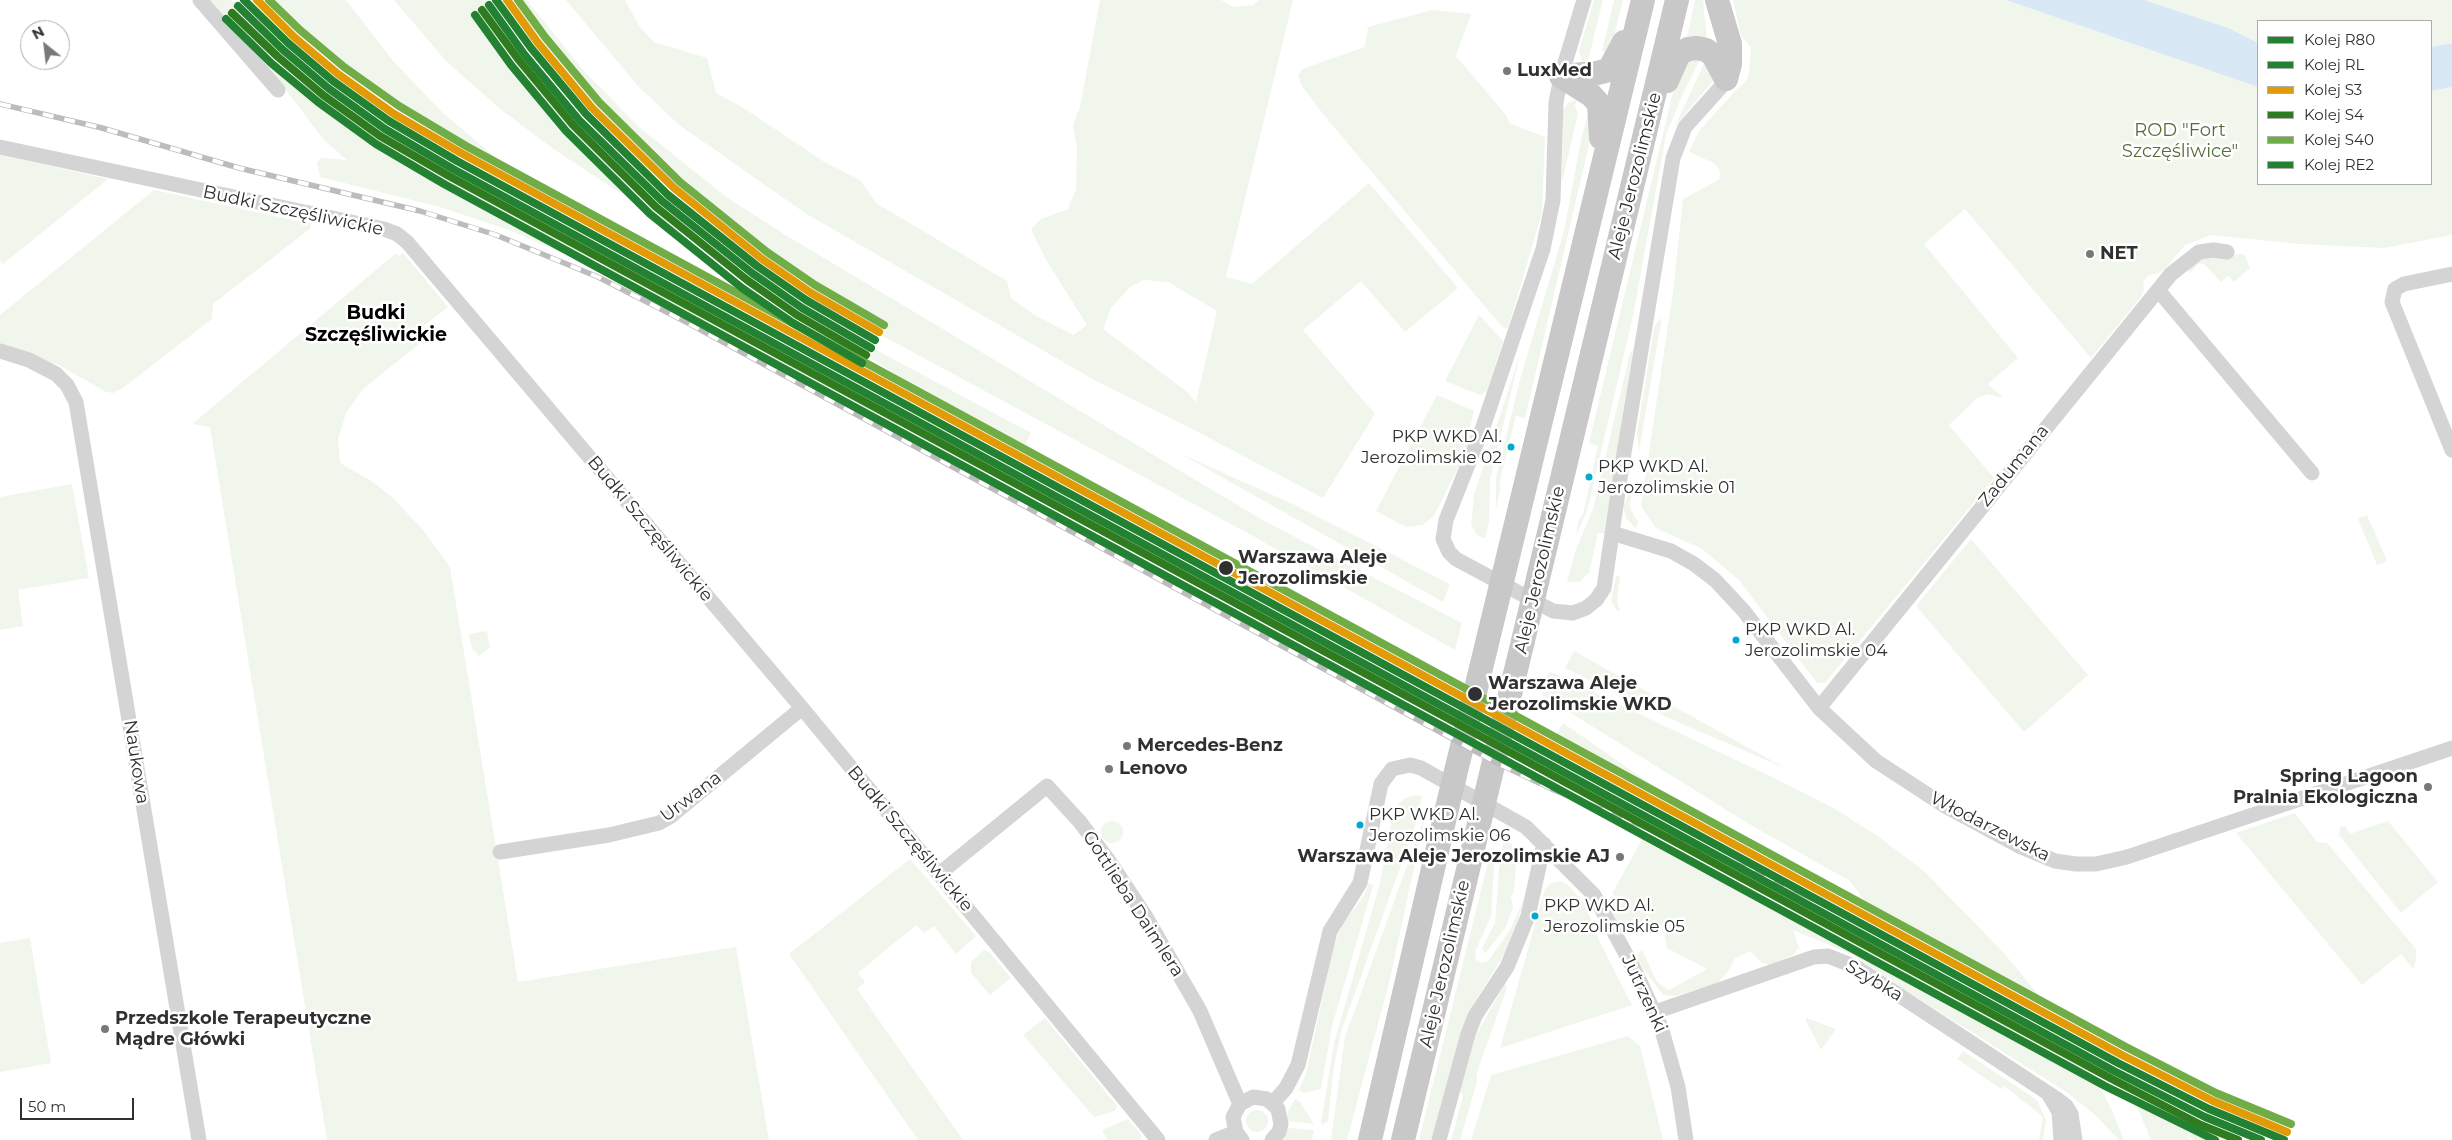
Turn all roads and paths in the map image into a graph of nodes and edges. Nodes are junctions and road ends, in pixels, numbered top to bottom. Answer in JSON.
{"nodes":[{"id":1,"x":200,"y":0,"type":"edge"},
{"id":2,"x":1584,"y":0,"type":"edge"},
{"id":3,"x":1677,"y":0,"type":"edge"},
{"id":4,"x":1717,"y":0,"type":"edge"},
{"id":5,"x":1642,"y":2,"type":"edge"},
{"id":6,"x":1561,"y":76,"type":"junction"},
{"id":7,"x":1726,"y":79,"type":"junction"},
{"id":8,"x":278,"y":90,"type":"dead end"},
{"id":9,"x":1651,"y":114,"type":"junction"},
{"id":10,"x":0,"y":147,"type":"edge"},
{"id":11,"x":1602,"y":167,"type":"junction"},
{"id":12,"x":2227,"y":252,"type":"dead end"},
{"id":13,"x":2452,"y":274,"type":"edge"},
{"id":14,"x":2158,"y":290,"type":"junction"},
{"id":15,"x":0,"y":351,"type":"edge"},
{"id":16,"x":2452,"y":450,"type":"edge"},
{"id":17,"x":2312,"y":473,"type":"dead end"},
{"id":18,"x":1612,"y":533,"type":"junction"},
{"id":19,"x":802,"y":708,"type":"junction"},
{"id":20,"x":1819,"y":708,"type":"junction"},
{"id":21,"x":2452,"y":748,"type":"edge"},
{"id":22,"x":1544,"y":844,"type":"junction"},
{"id":23,"x":500,"y":852,"type":"dead end"},
{"id":24,"x":939,"y":874,"type":"junction"},
{"id":25,"x":1655,"y":1012,"type":"junction"},
{"id":26,"x":2046,"y":1092,"type":"junction"},
{"id":27,"x":1273,"y":1103,"type":"junction"},
{"id":28,"x":1240,"y":1104,"type":"junction"},
{"id":29,"x":1239,"y":1136,"type":"edge"},
{"id":30,"x":198,"y":1140,"type":"edge"},
{"id":31,"x":1158,"y":1140,"type":"edge"},
{"id":32,"x":1216,"y":1140,"type":"edge"},
{"id":33,"x":1272,"y":1140,"type":"edge"},
{"id":34,"x":1370,"y":1140,"type":"edge"},
{"id":35,"x":1403,"y":1140,"type":"edge"},
{"id":36,"x":1439,"y":1140,"type":"edge"},
{"id":37,"x":1686,"y":1140,"type":"edge"},
{"id":38,"x":2061,"y":1140,"type":"edge"},
{"id":39,"x":2075,"y":1140,"type":"edge"}],
"edges":[{"from":1,"to":8,"type":"street"},
{"from":2,"to":6,"type":"street"},
{"from":3,"to":9,"type":"main road","name":"Aleje Jerozolimskie"},
{"from":4,"to":7,"type":"main road"},
{"from":5,"to":6,"type":"main road"},
{"from":5,"to":11,"type":"main road","name":"Aleje Jerozolimskie"},
{"from":6,"to":11,"type":"main road"},
{"from":6,"to":18,"type":"street"},
{"from":7,"to":9,"type":"main road"},
{"from":7,"to":18,"type":"street"},
{"from":9,"to":35,"type":"main road","name":"Aleje Jerozolimskie"},
{"from":10,"to":19,"type":"street","name":"Budki Szczęśliwickie"},
{"from":11,"to":34,"type":"main road","name":"Aleje Jerozolimskie"},
{"from":12,"to":14,"type":"street","name":"Zadumana"},
{"from":13,"to":16,"type":"street"},
{"from":14,"to":17,"type":"street"},
{"from":14,"to":20,"type":"street","name":"Zadumana"},
{"from":15,"to":30,"type":"street","name":"Naukowa"},
{"from":18,"to":20,"type":"street","name":"Włodarzewska"},
{"from":19,"to":23,"type":"street","name":"Urwana"},
{"from":19,"to":24,"type":"street","name":"Budki Szczęśliwickie"},
{"from":20,"to":21,"type":"street","name":"Włodarzewska"},
{"from":22,"to":25,"type":"street","name":"Jutrzenki"},
{"from":22,"to":27,"type":"street","name":"Jutrzenki"},
{"from":22,"to":36,"type":"street"},
{"from":24,"to":28,"type":"street","name":"Gottlieba Daimlera"},
{"from":24,"to":31,"type":"street","name":"Budki Szczęśliwickie"},
{"from":25,"to":26,"type":"street","name":"Szybka"},
{"from":25,"to":37,"type":"street","name":"Jutrzenki"},
{"from":26,"to":38,"type":"street","name":"Szybka"},
{"from":26,"to":39,"type":"street","name":"Szybka"},
{"from":27,"to":28,"type":"street"},
{"from":27,"to":33,"type":"street"},
{"from":28,"to":29,"type":"street"},
{"from":29,"to":32,"type":"street"}]}
